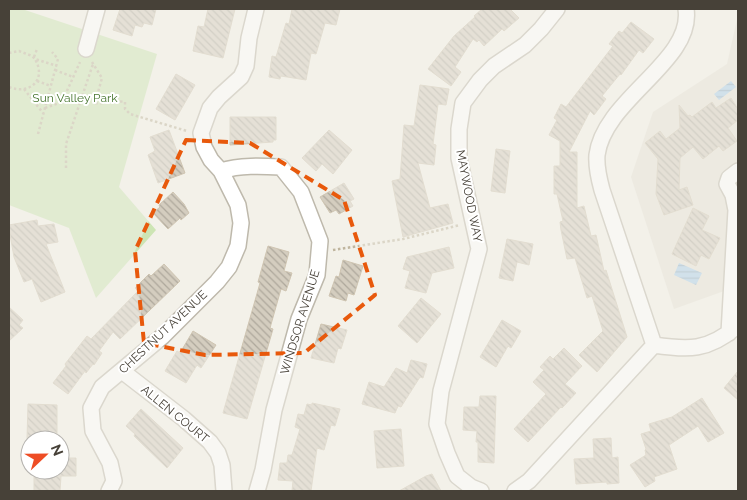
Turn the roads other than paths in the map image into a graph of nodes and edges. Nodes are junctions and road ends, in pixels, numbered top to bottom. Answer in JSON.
{"nodes":[{"id":1,"x":97,"y":9,"type":"edge"},
{"id":2,"x":256,"y":9,"type":"edge"},
{"id":3,"x":557,"y":9,"type":"edge"},
{"id":4,"x":686,"y":9,"type":"edge"},
{"id":5,"x":89,"y":56,"type":"road end"},
{"id":6,"x":221,"y":171,"type":"junction"},
{"id":7,"x":738,"y":171,"type":"edge"},
{"id":8,"x":734,"y":330,"type":"edge"},
{"id":9,"x":654,"y":345,"type":"junction"},
{"id":10,"x":122,"y":371,"type":"junction"},
{"id":11,"x":109,"y":491,"type":"edge"},
{"id":12,"x":224,"y":491,"type":"edge"},
{"id":13,"x":257,"y":491,"type":"edge"},
{"id":14,"x":481,"y":491,"type":"edge"},
{"id":15,"x":515,"y":491,"type":"edge"}],
"edges":[{"from":1,"to":5,"type":"street"},
{"from":2,"to":6,"type":"street"},
{"from":3,"to":14,"type":"street","name":"MAYWOOD WAY"},
{"from":4,"to":9,"type":"street"},
{"from":6,"to":10,"type":"street","name":"CHESTNUT AVENUE"},
{"from":6,"to":13,"type":"street","name":"WINDSOR AVENUE"},
{"from":7,"to":8,"type":"street"},
{"from":8,"to":9,"type":"street"},
{"from":9,"to":15,"type":"street"},
{"from":10,"to":11,"type":"street","name":"CHESTNUT AVENUE"},
{"from":10,"to":12,"type":"street","name":"ALLEN COURT"}]}
